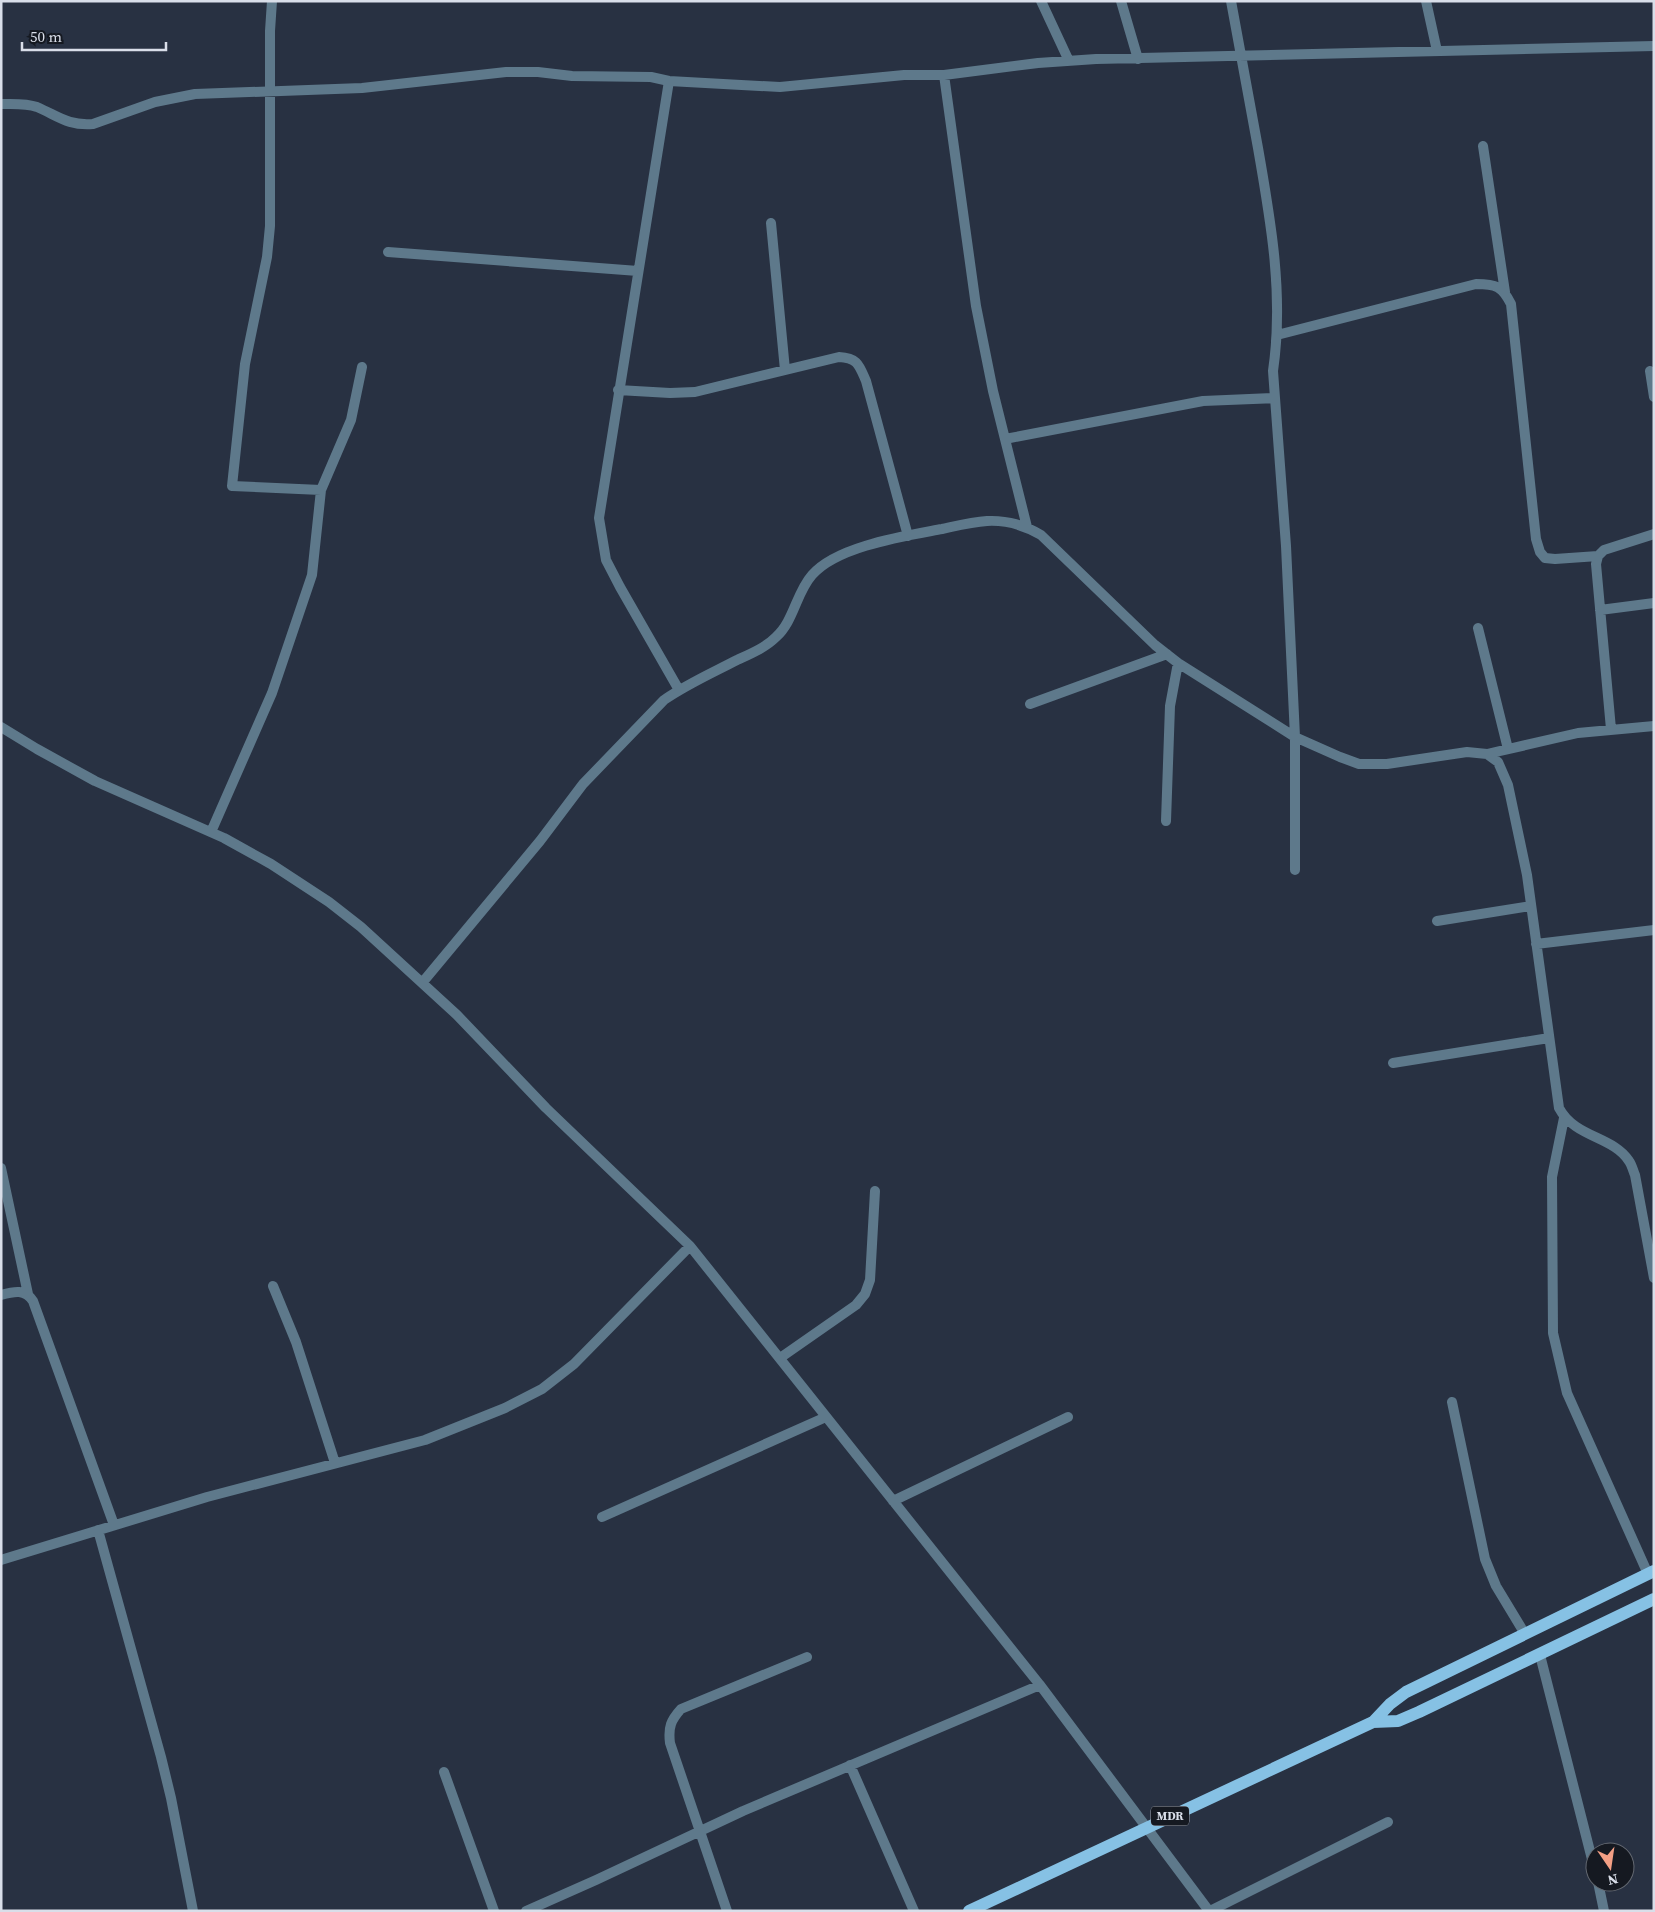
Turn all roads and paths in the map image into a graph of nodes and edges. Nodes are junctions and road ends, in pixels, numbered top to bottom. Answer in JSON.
{"nodes":[{"id":1,"x":272,"y":1,"type":"edge"},
{"id":2,"x":1041,"y":1,"type":"edge"},
{"id":3,"x":1121,"y":1,"type":"edge"},
{"id":4,"x":1231,"y":1,"type":"edge"},
{"id":5,"x":1426,"y":1,"type":"edge"},
{"id":6,"x":1654,"y":46,"type":"edge"},
{"id":7,"x":1437,"y":51,"type":"junction"},
{"id":8,"x":1241,"y":57,"type":"junction"},
{"id":9,"x":1138,"y":59,"type":"junction"},
{"id":10,"x":1069,"y":62,"type":"junction"},
{"id":11,"x":944,"y":75,"type":"junction"},
{"id":12,"x":669,"y":81,"type":"junction"},
{"id":13,"x":271,"y":90,"type":"junction"},
{"id":14,"x":1,"y":104,"type":"edge"},
{"id":15,"x":1483,"y":146,"type":"dead end"},
{"id":16,"x":771,"y":223,"type":"dead end"},
{"id":17,"x":388,"y":252,"type":"dead end"},
{"id":18,"x":638,"y":271,"type":"junction"},
{"id":19,"x":1505,"y":292,"type":"junction"},
{"id":20,"x":1277,"y":335,"type":"junction"},
{"id":21,"x":362,"y":367,"type":"dead end"},
{"id":22,"x":785,"y":370,"type":"junction"},
{"id":23,"x":1650,"y":371,"type":"dead end"},
{"id":24,"x":618,"y":390,"type":"junction"},
{"id":25,"x":1654,"y":397,"type":"edge"},
{"id":26,"x":1275,"y":398,"type":"junction"},
{"id":27,"x":1005,"y":439,"type":"junction"},
{"id":28,"x":321,"y":490,"type":"junction"},
{"id":29,"x":1027,"y":527,"type":"junction"},
{"id":30,"x":1654,"y":534,"type":"edge"},
{"id":31,"x":908,"y":536,"type":"junction"},
{"id":32,"x":1598,"y":556,"type":"junction"},
{"id":33,"x":1654,"y":603,"type":"edge"},
{"id":34,"x":1600,"y":610,"type":"junction"},
{"id":35,"x":1478,"y":628,"type":"dead end"},
{"id":36,"x":1167,"y":654,"type":"junction"},
{"id":37,"x":1178,"y":663,"type":"junction"},
{"id":38,"x":679,"y":690,"type":"junction"},
{"id":39,"x":1030,"y":704,"type":"dead end"},
{"id":40,"x":1654,"y":726,"type":"edge"},
{"id":41,"x":1,"y":728,"type":"edge"},
{"id":42,"x":1611,"y":729,"type":"junction"},
{"id":43,"x":1295,"y":737,"type":"junction"},
{"id":44,"x":1508,"y":750,"type":"junction"},
{"id":45,"x":1487,"y":754,"type":"junction"},
{"id":46,"x":1166,"y":821,"type":"dead end"},
{"id":47,"x":210,"y":832,"type":"junction"},
{"id":48,"x":1295,"y":870,"type":"dead end"},
{"id":49,"x":1532,"y":906,"type":"junction"},
{"id":50,"x":1438,"y":921,"type":"dead end"},
{"id":51,"x":1654,"y":930,"type":"edge"},
{"id":52,"x":1536,"y":944,"type":"junction"},
{"id":53,"x":422,"y":983,"type":"junction"},
{"id":54,"x":1549,"y":1038,"type":"junction"},
{"id":55,"x":1393,"y":1064,"type":"dead end"},
{"id":56,"x":1564,"y":1118,"type":"junction"},
{"id":57,"x":1,"y":1168,"type":"edge"},
{"id":58,"x":875,"y":1191,"type":"dead end"},
{"id":59,"x":690,"y":1246,"type":"junction"},
{"id":60,"x":1654,"y":1278,"type":"edge"},
{"id":61,"x":272,"y":1286,"type":"dead end"},
{"id":62,"x":28,"y":1294,"type":"junction"},
{"id":63,"x":1,"y":1295,"type":"edge"},
{"id":64,"x":780,"y":1358,"type":"junction"},
{"id":65,"x":1452,"y":1402,"type":"dead end"},
{"id":66,"x":826,"y":1417,"type":"junction"},
{"id":67,"x":1068,"y":1418,"type":"dead end"},
{"id":68,"x":335,"y":1463,"type":"junction"},
{"id":69,"x":893,"y":1501,"type":"junction"},
{"id":70,"x":602,"y":1517,"type":"dead end"},
{"id":71,"x":114,"y":1525,"type":"junction"},
{"id":72,"x":98,"y":1530,"type":"junction"},
{"id":73,"x":1,"y":1560,"type":"edge"},
{"id":74,"x":1651,"y":1572,"type":"edge"},
{"id":75,"x":1654,"y":1599,"type":"edge"},
{"id":76,"x":1525,"y":1634,"type":"junction"},
{"id":77,"x":1540,"y":1654,"type":"junction"},
{"id":78,"x":807,"y":1657,"type":"dead end"},
{"id":79,"x":1040,"y":1685,"type":"junction"},
{"id":80,"x":1372,"y":1722,"type":"junction"},
{"id":81,"x":850,"y":1765,"type":"junction"},
{"id":82,"x":444,"y":1772,"type":"dead end"},
{"id":83,"x":1388,"y":1822,"type":"dead end"},
{"id":84,"x":1146,"y":1827,"type":"junction"},
{"id":85,"x":699,"y":1832,"type":"junction"},
{"id":86,"x":1588,"y":1842,"type":"edge"},
{"id":87,"x":1600,"y":1892,"type":"edge"},
{"id":88,"x":193,"y":1911,"type":"edge"},
{"id":89,"x":494,"y":1911,"type":"edge"},
{"id":90,"x":526,"y":1911,"type":"edge"},
{"id":91,"x":727,"y":1911,"type":"edge"},
{"id":92,"x":914,"y":1911,"type":"edge"},
{"id":93,"x":969,"y":1911,"type":"edge"},
{"id":94,"x":1210,"y":1911,"type":"edge"},
{"id":95,"x":1604,"y":1911,"type":"edge"}],
"edges":[{"from":1,"to":13,"type":"street"},
{"from":2,"to":10,"type":"street"},
{"from":3,"to":9,"type":"street"},
{"from":4,"to":8,"type":"street"},
{"from":5,"to":7,"type":"street"},
{"from":6,"to":7,"type":"street"},
{"from":7,"to":8,"type":"street"},
{"from":8,"to":9,"type":"street"},
{"from":8,"to":20,"type":"street"},
{"from":9,"to":10,"type":"street"},
{"from":10,"to":11,"type":"street"},
{"from":11,"to":12,"type":"street"},
{"from":11,"to":27,"type":"street"},
{"from":12,"to":13,"type":"street"},
{"from":12,"to":18,"type":"street"},
{"from":13,"to":14,"type":"street"},
{"from":13,"to":28,"type":"street"},
{"from":15,"to":19,"type":"street"},
{"from":16,"to":22,"type":"street"},
{"from":17,"to":18,"type":"street"},
{"from":18,"to":24,"type":"street"},
{"from":19,"to":20,"type":"street"},
{"from":19,"to":32,"type":"street"},
{"from":20,"to":26,"type":"street"},
{"from":21,"to":28,"type":"street"},
{"from":22,"to":24,"type":"street"},
{"from":22,"to":31,"type":"street"},
{"from":23,"to":25,"type":"street"},
{"from":24,"to":38,"type":"street"},
{"from":26,"to":27,"type":"street"},
{"from":26,"to":43,"type":"street"},
{"from":27,"to":29,"type":"street"},
{"from":28,"to":47,"type":"street"},
{"from":29,"to":31,"type":"street"},
{"from":29,"to":36,"type":"street"},
{"from":30,"to":32,"type":"street"},
{"from":31,"to":38,"type":"street"},
{"from":32,"to":34,"type":"street"},
{"from":33,"to":34,"type":"street"},
{"from":34,"to":42,"type":"street"},
{"from":35,"to":44,"type":"street"},
{"from":36,"to":37,"type":"street"},
{"from":36,"to":39,"type":"street"},
{"from":37,"to":43,"type":"street"},
{"from":37,"to":46,"type":"street"},
{"from":38,"to":53,"type":"street"},
{"from":40,"to":42,"type":"street"},
{"from":41,"to":47,"type":"street"},
{"from":42,"to":44,"type":"street"},
{"from":43,"to":45,"type":"street"},
{"from":43,"to":48,"type":"street"},
{"from":44,"to":45,"type":"street"},
{"from":45,"to":49,"type":"street"},
{"from":47,"to":53,"type":"street"},
{"from":49,"to":50,"type":"street"},
{"from":49,"to":52,"type":"street"},
{"from":51,"to":52,"type":"street"},
{"from":52,"to":54,"type":"street"},
{"from":53,"to":59,"type":"street"},
{"from":54,"to":55,"type":"street"},
{"from":54,"to":56,"type":"street"},
{"from":56,"to":60,"type":"street"},
{"from":56,"to":74,"type":"street"},
{"from":57,"to":62,"type":"street"},
{"from":58,"to":64,"type":"street"},
{"from":59,"to":64,"type":"street"},
{"from":59,"to":68,"type":"street"},
{"from":61,"to":68,"type":"street"},
{"from":62,"to":63,"type":"street"},
{"from":62,"to":71,"type":"street"},
{"from":64,"to":66,"type":"street"},
{"from":65,"to":76,"type":"street"},
{"from":66,"to":69,"type":"street"},
{"from":66,"to":70,"type":"street"},
{"from":67,"to":69,"type":"street"},
{"from":68,"to":71,"type":"street"},
{"from":69,"to":79,"type":"street"},
{"from":71,"to":72,"type":"street"},
{"from":72,"to":73,"type":"street"},
{"from":72,"to":88,"type":"street"},
{"from":74,"to":76,"type":"main road","number":"MDR"},
{"from":75,"to":77,"type":"main road","number":"MDR"},
{"from":76,"to":80,"type":"main road","number":"MDR"},
{"from":77,"to":80,"type":"main road","number":"MDR"},
{"from":77,"to":86,"type":"street"},
{"from":78,"to":85,"type":"street"},
{"from":79,"to":81,"type":"street"},
{"from":79,"to":84,"type":"street"},
{"from":80,"to":84,"type":"main road","number":"MDR"},
{"from":81,"to":85,"type":"street"},
{"from":81,"to":92,"type":"street"},
{"from":82,"to":89,"type":"street"},
{"from":83,"to":94,"type":"street"},
{"from":84,"to":93,"type":"main road","number":"MDR"},
{"from":84,"to":94,"type":"street"},
{"from":85,"to":90,"type":"street"},
{"from":85,"to":91,"type":"street"},
{"from":87,"to":95,"type":"street"}]}
